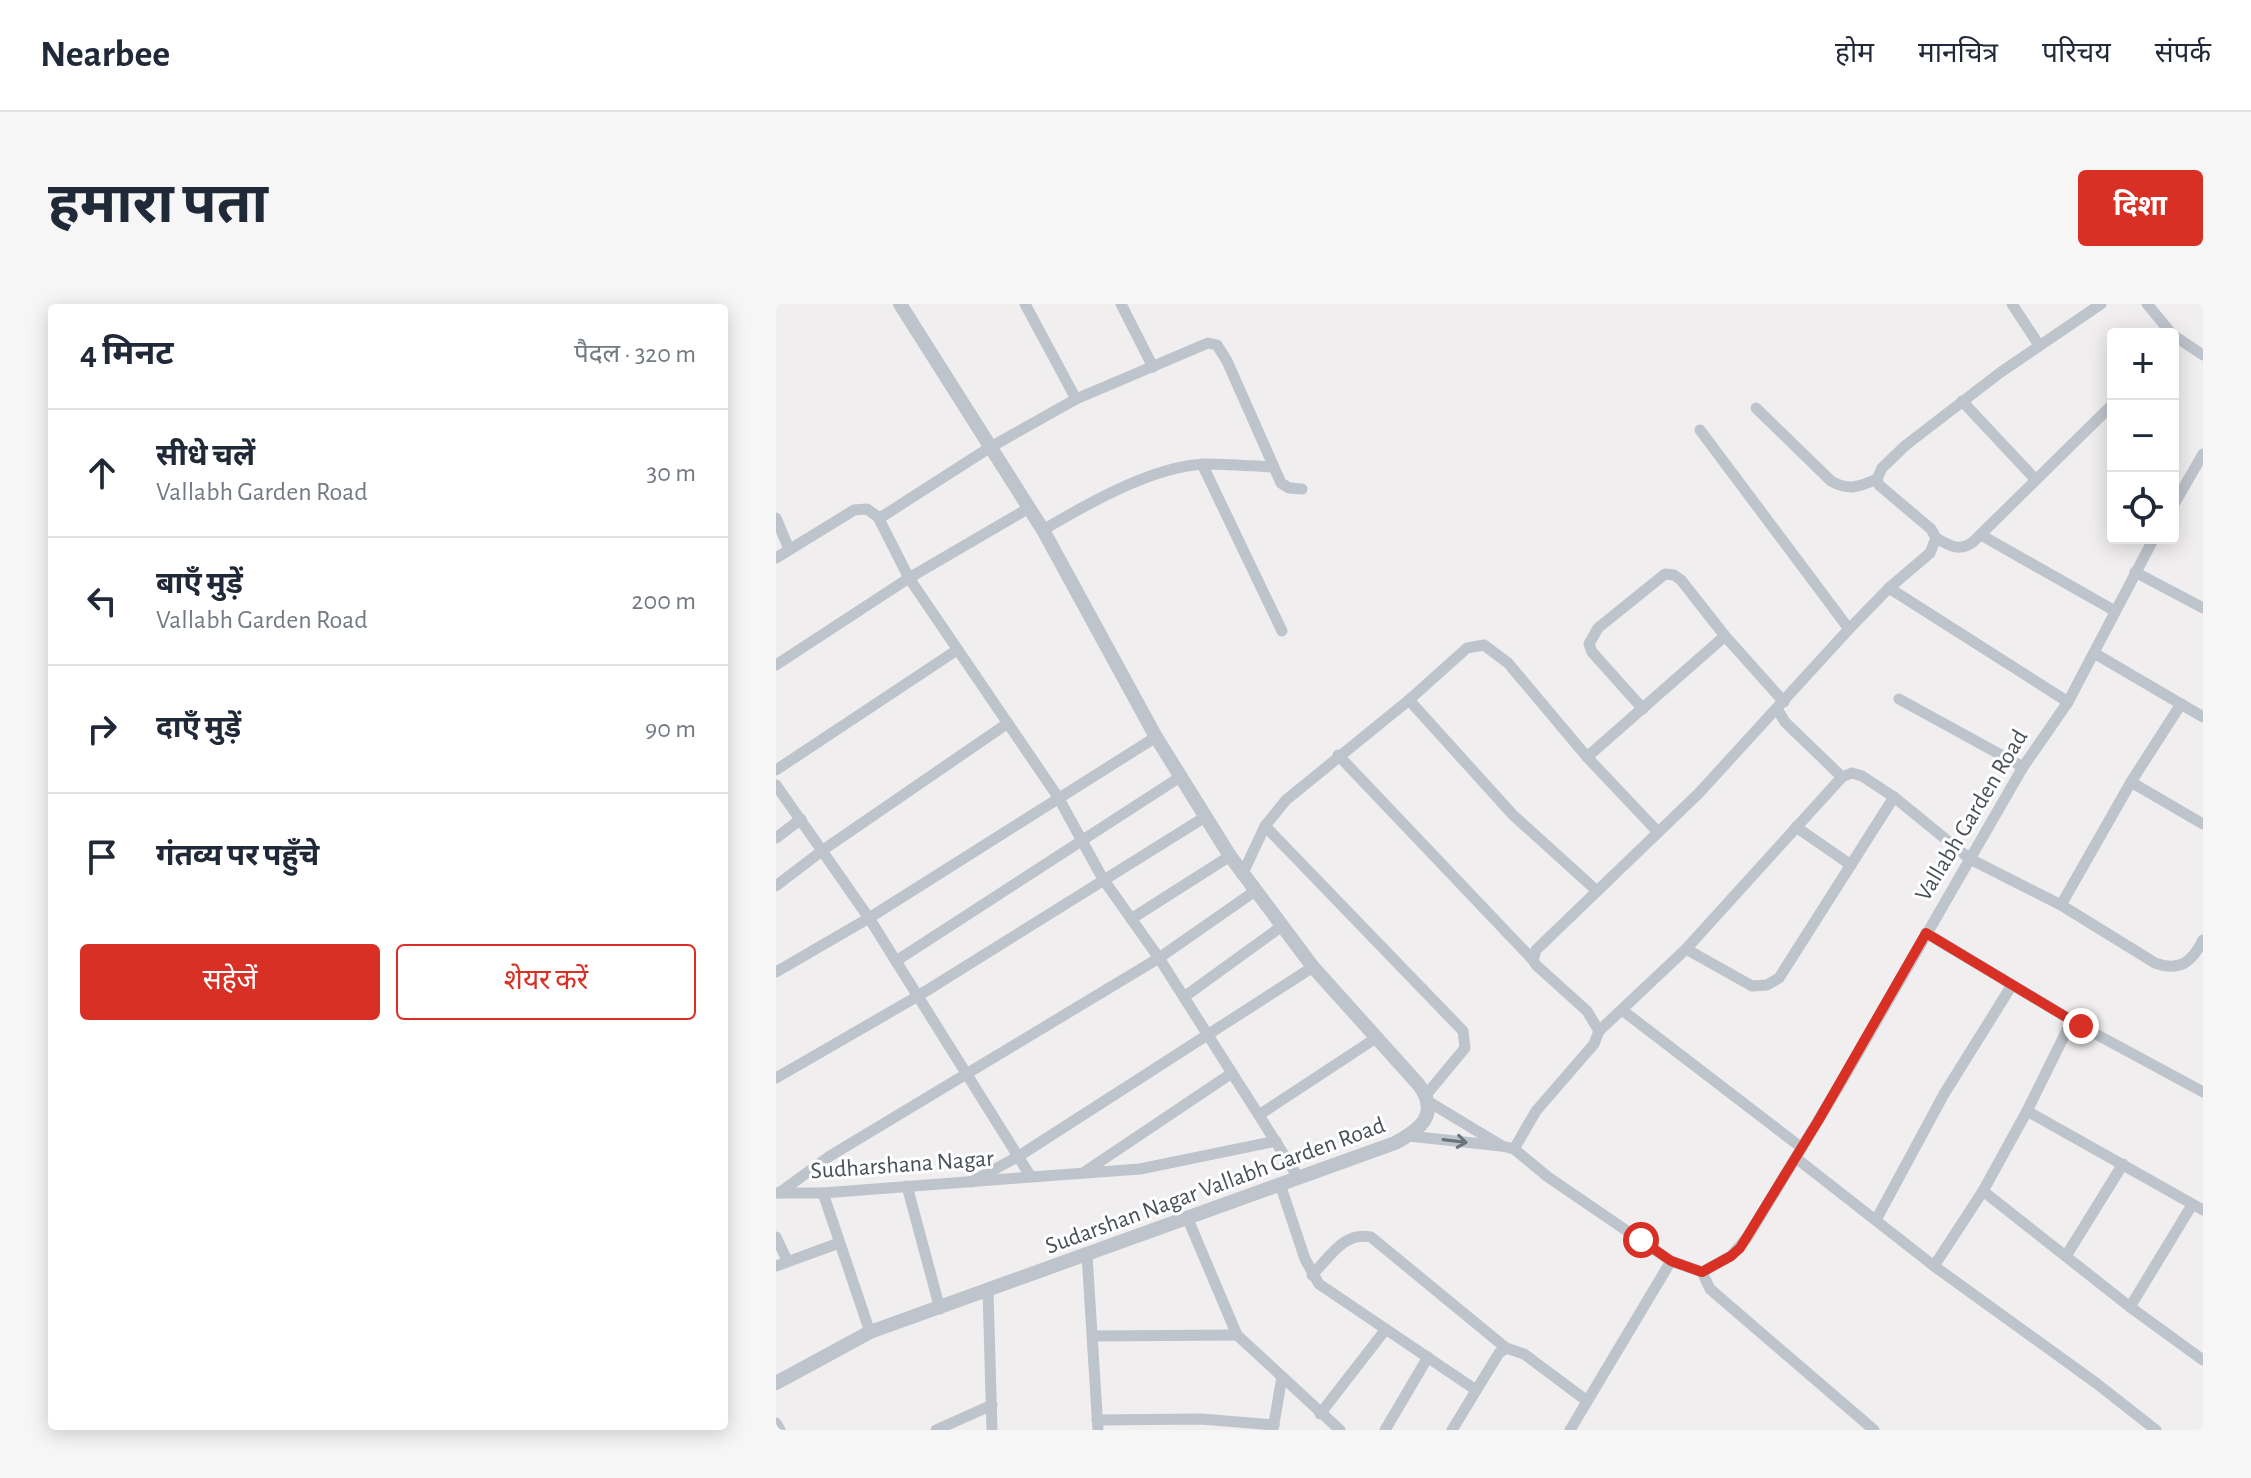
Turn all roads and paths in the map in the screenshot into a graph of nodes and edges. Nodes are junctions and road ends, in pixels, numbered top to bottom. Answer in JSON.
{"nodes":[{"id":1,"x":900,"y":304,"type":"edge"},
{"id":2,"x":1025,"y":304,"type":"edge"},
{"id":3,"x":1121,"y":304,"type":"edge"},
{"id":4,"x":2012,"y":304,"type":"edge"},
{"id":5,"x":2101,"y":304,"type":"edge"},
{"id":6,"x":2147,"y":304,"type":"edge"},
{"id":7,"x":2166,"y":328,"type":"edge"},
{"id":8,"x":2179,"y":342,"type":"edge"},
{"id":9,"x":2039,"y":345,"type":"junction"},
{"id":10,"x":2203,"y":355,"type":"edge"},
{"id":11,"x":1153,"y":367,"type":"junction"},
{"id":12,"x":1076,"y":399,"type":"junction"},
{"id":13,"x":1962,"y":401,"type":"junction"},
{"id":14,"x":1756,"y":408,"type":"dead end"},
{"id":15,"x":2107,"y":410,"type":"edge"},
{"id":16,"x":1700,"y":430,"type":"dead end"},
{"id":17,"x":989,"y":448,"type":"junction"},
{"id":18,"x":2203,"y":454,"type":"edge"},
{"id":19,"x":1202,"y":464,"type":"junction"},
{"id":20,"x":1273,"y":467,"type":"junction"},
{"id":21,"x":1877,"y":479,"type":"junction"},
{"id":22,"x":2036,"y":480,"type":"junction"},
{"id":23,"x":1302,"y":489,"type":"dead end"},
{"id":24,"x":2179,"y":496,"type":"edge"},
{"id":25,"x":1029,"y":508,"type":"junction"},
{"id":26,"x":878,"y":517,"type":"junction"},
{"id":27,"x":776,"y":518,"type":"edge"},
{"id":28,"x":1043,"y":530,"type":"junction"},
{"id":29,"x":1981,"y":535,"type":"junction"},
{"id":30,"x":1936,"y":538,"type":"junction"},
{"id":31,"x":2151,"y":544,"type":"edge"},
{"id":32,"x":789,"y":549,"type":"junction"},
{"id":33,"x":776,"y":558,"type":"edge"},
{"id":34,"x":2135,"y":572,"type":"junction"},
{"id":35,"x":909,"y":578,"type":"junction"},
{"id":36,"x":1889,"y":588,"type":"junction"},
{"id":37,"x":2203,"y":608,"type":"edge"},
{"id":38,"x":2115,"y":611,"type":"junction"},
{"id":39,"x":1849,"y":629,"type":"junction"},
{"id":40,"x":1282,"y":631,"type":"dead end"},
{"id":41,"x":1725,"y":636,"type":"junction"},
{"id":42,"x":957,"y":650,"type":"junction"},
{"id":43,"x":2094,"y":653,"type":"junction"},
{"id":44,"x":776,"y":665,"type":"edge"},
{"id":45,"x":1899,"y":699,"type":"dead end"},
{"id":46,"x":1409,"y":700,"type":"junction"},
{"id":47,"x":2068,"y":702,"type":"junction"},
{"id":48,"x":2181,"y":704,"type":"junction"},
{"id":49,"x":1780,"y":705,"type":"junction"},
{"id":50,"x":1643,"y":709,"type":"junction"},
{"id":51,"x":2203,"y":717,"type":"edge"},
{"id":52,"x":1008,"y":723,"type":"junction"},
{"id":53,"x":1156,"y":737,"type":"junction"},
{"id":54,"x":1338,"y":755,"type":"junction"},
{"id":55,"x":1587,"y":757,"type":"junction"},
{"id":56,"x":2023,"y":767,"type":"junction"},
{"id":57,"x":776,"y":770,"type":"edge"},
{"id":58,"x":1180,"y":777,"type":"junction"},
{"id":59,"x":1842,"y":777,"type":"junction"},
{"id":60,"x":2131,"y":782,"type":"junction"},
{"id":61,"x":778,"y":793,"type":"edge"},
{"id":62,"x":1058,"y":797,"type":"junction"},
{"id":63,"x":1894,"y":797,"type":"junction"},
{"id":64,"x":1205,"y":817,"type":"junction"},
{"id":65,"x":801,"y":819,"type":"junction"},
{"id":66,"x":2203,"y":824,"type":"edge"},
{"id":67,"x":1265,"y":826,"type":"junction"},
{"id":68,"x":1796,"y":827,"type":"junction"},
{"id":69,"x":1657,"y":831,"type":"junction"},
{"id":70,"x":776,"y":838,"type":"edge"},
{"id":71,"x":1082,"y":841,"type":"junction"},
{"id":72,"x":823,"y":850,"type":"junction"},
{"id":73,"x":1230,"y":856,"type":"junction"},
{"id":74,"x":1970,"y":859,"type":"junction"},
{"id":75,"x":1851,"y":865,"type":"junction"},
{"id":76,"x":1242,"y":875,"type":"junction"},
{"id":77,"x":1103,"y":879,"type":"junction"},
{"id":78,"x":776,"y":886,"type":"edge"},
{"id":79,"x":1255,"y":891,"type":"junction"},
{"id":80,"x":1597,"y":891,"type":"junction"},
{"id":81,"x":2061,"y":905,"type":"junction"},
{"id":82,"x":869,"y":918,"type":"junction"},
{"id":83,"x":1131,"y":919,"type":"junction"},
{"id":84,"x":1282,"y":926,"type":"junction"},
{"id":85,"x":1926,"y":933,"type":"junction"},
{"id":86,"x":2203,"y":940,"type":"edge"},
{"id":87,"x":1686,"y":949,"type":"junction"},
{"id":88,"x":1159,"y":958,"type":"junction"},
{"id":89,"x":1533,"y":960,"type":"junction"},
{"id":90,"x":896,"y":961,"type":"junction"},
{"id":91,"x":1313,"y":967,"type":"junction"},
{"id":92,"x":776,"y":972,"type":"edge"},
{"id":93,"x":2012,"y":985,"type":"junction"},
{"id":94,"x":918,"y":996,"type":"junction"},
{"id":95,"x":1184,"y":997,"type":"junction"},
{"id":96,"x":1622,"y":1010,"type":"junction"},
{"id":97,"x":2072,"y":1020,"type":"junction"},
{"id":98,"x":1599,"y":1031,"type":"junction"},
{"id":99,"x":1206,"y":1033,"type":"junction"},
{"id":100,"x":1376,"y":1038,"type":"junction"},
{"id":101,"x":1232,"y":1073,"type":"junction"},
{"id":102,"x":968,"y":1075,"type":"junction"},
{"id":103,"x":776,"y":1078,"type":"edge"},
{"id":104,"x":2203,"y":1092,"type":"edge"},
{"id":105,"x":1428,"y":1098,"type":"junction"},
{"id":106,"x":2027,"y":1111,"type":"junction"},
{"id":107,"x":1259,"y":1115,"type":"junction"},
{"id":108,"x":1409,"y":1136,"type":"junction"},
{"id":109,"x":1276,"y":1141,"type":"junction"},
{"id":110,"x":1508,"y":1148,"type":"junction"},
{"id":111,"x":1799,"y":1153,"type":"junction"},
{"id":112,"x":1019,"y":1156,"type":"junction"},
{"id":113,"x":2123,"y":1164,"type":"junction"},
{"id":114,"x":1083,"y":1174,"type":"junction"},
{"id":115,"x":1031,"y":1177,"type":"junction"},
{"id":116,"x":1298,"y":1177,"type":"junction"},
{"id":117,"x":971,"y":1182,"type":"junction"},
{"id":118,"x":1280,"y":1184,"type":"junction"},
{"id":119,"x":907,"y":1186,"type":"junction"},
{"id":120,"x":1983,"y":1191,"type":"junction"},
{"id":121,"x":777,"y":1193,"type":"edge"},
{"id":122,"x":823,"y":1193,"type":"junction"},
{"id":123,"x":2198,"y":1208,"type":"edge"},
{"id":124,"x":1187,"y":1217,"type":"junction"},
{"id":125,"x":1876,"y":1220,"type":"junction"},
{"id":126,"x":776,"y":1237,"type":"edge"},
{"id":127,"x":839,"y":1243,"type":"junction"},
{"id":128,"x":1087,"y":1255,"type":"junction"},
{"id":129,"x":2066,"y":1256,"type":"junction"},
{"id":130,"x":1671,"y":1261,"type":"junction"},
{"id":131,"x":781,"y":1263,"type":"edge"},
{"id":132,"x":1934,"y":1266,"type":"junction"},
{"id":133,"x":1702,"y":1272,"type":"junction"},
{"id":134,"x":1312,"y":1275,"type":"junction"},
{"id":135,"x":988,"y":1291,"type":"junction"},
{"id":136,"x":2130,"y":1307,"type":"junction"},
{"id":137,"x":940,"y":1309,"type":"junction"},
{"id":138,"x":1386,"y":1329,"type":"junction"},
{"id":139,"x":870,"y":1332,"type":"junction"},
{"id":140,"x":1237,"y":1335,"type":"junction"},
{"id":141,"x":1093,"y":1336,"type":"junction"},
{"id":142,"x":1506,"y":1348,"type":"junction"},
{"id":143,"x":1428,"y":1357,"type":"junction"},
{"id":144,"x":2203,"y":1360,"type":"edge"},
{"id":145,"x":1282,"y":1377,"type":"junction"},
{"id":146,"x":776,"y":1383,"type":"edge"},
{"id":147,"x":1476,"y":1390,"type":"junction"},
{"id":148,"x":1587,"y":1401,"type":"junction"},
{"id":149,"x":992,"y":1405,"type":"junction"},
{"id":150,"x":1320,"y":1414,"type":"junction"},
{"id":151,"x":776,"y":1423,"type":"edge"},
{"id":152,"x":1097,"y":1425,"type":"edge"},
{"id":153,"x":1274,"y":1428,"type":"edge"},
{"id":154,"x":780,"y":1430,"type":"edge"},
{"id":155,"x":936,"y":1430,"type":"edge"},
{"id":156,"x":992,"y":1430,"type":"edge"},
{"id":157,"x":1340,"y":1430,"type":"edge"},
{"id":158,"x":1385,"y":1430,"type":"edge"},
{"id":159,"x":1452,"y":1430,"type":"edge"},
{"id":160,"x":1570,"y":1430,"type":"edge"},
{"id":161,"x":1874,"y":1430,"type":"edge"},
{"id":162,"x":2156,"y":1430,"type":"edge"}],
"edges":[{"from":1,"to":17,"type":"street"},
{"from":2,"to":12,"type":"street"},
{"from":3,"to":11,"type":"street"},
{"from":4,"to":9,"type":"street"},
{"from":5,"to":9,"type":"street"},
{"from":6,"to":7,"type":"street"},
{"from":8,"to":10,"type":"street"},
{"from":9,"to":13,"type":"street"},
{"from":11,"to":12,"type":"street"},
{"from":11,"to":20,"type":"street"},
{"from":12,"to":17,"type":"street"},
{"from":13,"to":21,"type":"street"},
{"from":13,"to":22,"type":"street"},
{"from":14,"to":21,"type":"street"},
{"from":15,"to":22,"type":"street"},
{"from":16,"to":39,"type":"street"},
{"from":17,"to":25,"type":"street"},
{"from":17,"to":26,"type":"street"},
{"from":18,"to":24,"type":"street"},
{"from":19,"to":20,"type":"street"},
{"from":19,"to":28,"type":"street"},
{"from":19,"to":40,"type":"street"},
{"from":20,"to":23,"type":"street"},
{"from":21,"to":30,"type":"street"},
{"from":22,"to":29,"type":"street"},
{"from":25,"to":28,"type":"street"},
{"from":25,"to":35,"type":"street"},
{"from":26,"to":32,"type":"street"},
{"from":26,"to":35,"type":"street"},
{"from":27,"to":32,"type":"street"},
{"from":28,"to":53,"type":"street"},
{"from":29,"to":30,"type":"street"},
{"from":29,"to":38,"type":"street"},
{"from":30,"to":36,"type":"street"},
{"from":31,"to":34,"type":"street","name":"Vallabh Garden Road"},
{"from":32,"to":33,"type":"street"},
{"from":34,"to":37,"type":"street"},
{"from":34,"to":38,"type":"street","name":"Vallabh Garden Road"},
{"from":35,"to":42,"type":"street"},
{"from":35,"to":44,"type":"street"},
{"from":36,"to":39,"type":"street"},
{"from":36,"to":47,"type":"street"},
{"from":38,"to":43,"type":"street","name":"Vallabh Garden Road"},
{"from":39,"to":49,"type":"street"},
{"from":41,"to":49,"type":"street"},
{"from":41,"to":50,"type":"street"},
{"from":41,"to":50,"type":"street"},
{"from":42,"to":52,"type":"street"},
{"from":42,"to":57,"type":"street"},
{"from":43,"to":47,"type":"street","name":"Vallabh Garden Road"},
{"from":43,"to":48,"type":"street"},
{"from":45,"to":56,"type":"street"},
{"from":46,"to":54,"type":"street"},
{"from":46,"to":55,"type":"street"},
{"from":46,"to":80,"type":"street"},
{"from":47,"to":56,"type":"street","name":"Vallabh Garden Road"},
{"from":48,"to":51,"type":"street"},
{"from":48,"to":60,"type":"street"},
{"from":49,"to":59,"type":"street"},
{"from":49,"to":69,"type":"street"},
{"from":50,"to":55,"type":"street"},
{"from":52,"to":62,"type":"street"},
{"from":52,"to":72,"type":"street"},
{"from":53,"to":58,"type":"street"},
{"from":53,"to":62,"type":"street"},
{"from":54,"to":67,"type":"street"},
{"from":54,"to":89,"type":"street"},
{"from":55,"to":69,"type":"street"},
{"from":56,"to":74,"type":"street","name":"Vallabh Garden Road"},
{"from":58,"to":64,"type":"street"},
{"from":58,"to":71,"type":"street"},
{"from":59,"to":63,"type":"street"},
{"from":59,"to":68,"type":"street"},
{"from":60,"to":66,"type":"street"},
{"from":60,"to":81,"type":"street"},
{"from":61,"to":65,"type":"street"},
{"from":62,"to":71,"type":"street"},
{"from":62,"to":82,"type":"street"},
{"from":63,"to":74,"type":"street"},
{"from":63,"to":75,"type":"street"},
{"from":64,"to":73,"type":"street"},
{"from":64,"to":77,"type":"street"},
{"from":65,"to":70,"type":"street"},
{"from":65,"to":72,"type":"street"},
{"from":67,"to":76,"type":"street"},
{"from":67,"to":105,"type":"street"},
{"from":68,"to":75,"type":"street"},
{"from":68,"to":87,"type":"street"},
{"from":69,"to":80,"type":"street"},
{"from":71,"to":77,"type":"street"},
{"from":71,"to":90,"type":"street"},
{"from":72,"to":78,"type":"street"},
{"from":72,"to":82,"type":"street"},
{"from":73,"to":76,"type":"street"},
{"from":73,"to":83,"type":"street"},
{"from":74,"to":81,"type":"street"},
{"from":74,"to":85,"type":"street","name":"Vallabh Garden Road"},
{"from":75,"to":87,"type":"street"},
{"from":76,"to":79,"type":"street"},
{"from":77,"to":83,"type":"street"},
{"from":77,"to":94,"type":"street"},
{"from":79,"to":84,"type":"street"},
{"from":79,"to":88,"type":"street"},
{"from":80,"to":89,"type":"street"},
{"from":81,"to":86,"type":"street"},
{"from":82,"to":90,"type":"street"},
{"from":82,"to":92,"type":"street"},
{"from":83,"to":88,"type":"street"},
{"from":84,"to":91,"type":"street"},
{"from":84,"to":95,"type":"street"},
{"from":85,"to":93,"type":"street"},
{"from":85,"to":111,"type":"street","name":"Vallabh Garden Road"},
{"from":87,"to":96,"type":"street"},
{"from":88,"to":95,"type":"street"},
{"from":88,"to":102,"type":"street"},
{"from":89,"to":98,"type":"street"},
{"from":90,"to":94,"type":"street"},
{"from":91,"to":99,"type":"street"},
{"from":91,"to":100,"type":"street"},
{"from":93,"to":97,"type":"street"},
{"from":93,"to":125,"type":"street"},
{"from":94,"to":102,"type":"street"},
{"from":94,"to":103,"type":"street"},
{"from":95,"to":99,"type":"street"},
{"from":96,"to":98,"type":"street"},
{"from":96,"to":111,"type":"street"},
{"from":97,"to":104,"type":"street"},
{"from":97,"to":106,"type":"street"},
{"from":98,"to":110,"type":"street"},
{"from":99,"to":101,"type":"street"},
{"from":99,"to":112,"type":"street"},
{"from":100,"to":105,"type":"street"},
{"from":100,"to":107,"type":"street"},
{"from":101,"to":107,"type":"street"},
{"from":101,"to":114,"type":"street"},
{"from":102,"to":112,"type":"street"},
{"from":102,"to":121,"type":"street"},
{"from":105,"to":108,"type":"street","name":"Sudarshan Nagar Vallabh Garden Road"},
{"from":105,"to":110,"type":"street"},
{"from":106,"to":113,"type":"street"},
{"from":106,"to":120,"type":"street"},
{"from":107,"to":109,"type":"street"},
{"from":108,"to":110,"type":"street","one_way":true},
{"from":108,"to":116,"type":"street","name":"Sudarshan Nagar Vallabh Garden Road"},
{"from":109,"to":114,"type":"street","name":"Sudharshana Nagar"},
{"from":109,"to":116,"type":"street"},
{"from":110,"to":130,"type":"street"},
{"from":111,"to":125,"type":"street"},
{"from":111,"to":133,"type":"street","name":"Vallabh Garden Road"},
{"from":112,"to":115,"type":"street"},
{"from":112,"to":117,"type":"street"},
{"from":113,"to":123,"type":"street"},
{"from":113,"to":129,"type":"street"},
{"from":114,"to":115,"type":"street","name":"Sudharshana Nagar"},
{"from":115,"to":117,"type":"street","name":"Sudharshana Nagar"},
{"from":116,"to":118,"type":"street","name":"Sudarshan Nagar Vallabh Garden Road"},
{"from":117,"to":119,"type":"street","name":"Sudharshana Nagar"},
{"from":118,"to":124,"type":"street","name":"Sudarshan Nagar Vallabh Garden Road"},
{"from":118,"to":134,"type":"street"},
{"from":119,"to":122,"type":"street","name":"Sudharshana Nagar"},
{"from":119,"to":137,"type":"street"},
{"from":120,"to":129,"type":"street"},
{"from":120,"to":132,"type":"street"},
{"from":121,"to":122,"type":"street","name":"Sudharshana Nagar"},
{"from":122,"to":127,"type":"street"},
{"from":123,"to":136,"type":"street"},
{"from":124,"to":128,"type":"street","name":"Sudarshan Nagar Vallabh Garden Road"},
{"from":124,"to":140,"type":"street"},
{"from":125,"to":132,"type":"street"},
{"from":126,"to":131,"type":"street"},
{"from":127,"to":131,"type":"street"},
{"from":127,"to":139,"type":"street"},
{"from":128,"to":135,"type":"street","name":"Sudarshan Nagar Vallabh Garden Road"},
{"from":128,"to":141,"type":"street"},
{"from":129,"to":136,"type":"street"},
{"from":130,"to":133,"type":"street"},
{"from":130,"to":148,"type":"street"},
{"from":132,"to":162,"type":"street"},
{"from":133,"to":161,"type":"street"},
{"from":134,"to":138,"type":"street"},
{"from":134,"to":142,"type":"street"},
{"from":135,"to":137,"type":"street","name":"Sudarshan Nagar Vallabh Garden Road"},
{"from":135,"to":149,"type":"street"},
{"from":136,"to":144,"type":"street"},
{"from":137,"to":139,"type":"street","name":"Sudarshan Nagar Vallabh Garden Road"},
{"from":138,"to":143,"type":"street"},
{"from":138,"to":150,"type":"street"},
{"from":139,"to":146,"type":"street","name":"Sudarshan Nagar Vallabh Garden Road"},
{"from":140,"to":141,"type":"street"},
{"from":140,"to":145,"type":"street"},
{"from":141,"to":152,"type":"street"},
{"from":142,"to":147,"type":"street"},
{"from":142,"to":148,"type":"street"},
{"from":143,"to":147,"type":"street"},
{"from":143,"to":158,"type":"street"},
{"from":145,"to":150,"type":"street"},
{"from":145,"to":153,"type":"street"},
{"from":147,"to":159,"type":"street"},
{"from":148,"to":160,"type":"street"},
{"from":149,"to":155,"type":"street"},
{"from":149,"to":156,"type":"street"},
{"from":150,"to":157,"type":"street"},
{"from":151,"to":154,"type":"street"},
{"from":152,"to":153,"type":"street"}]}
